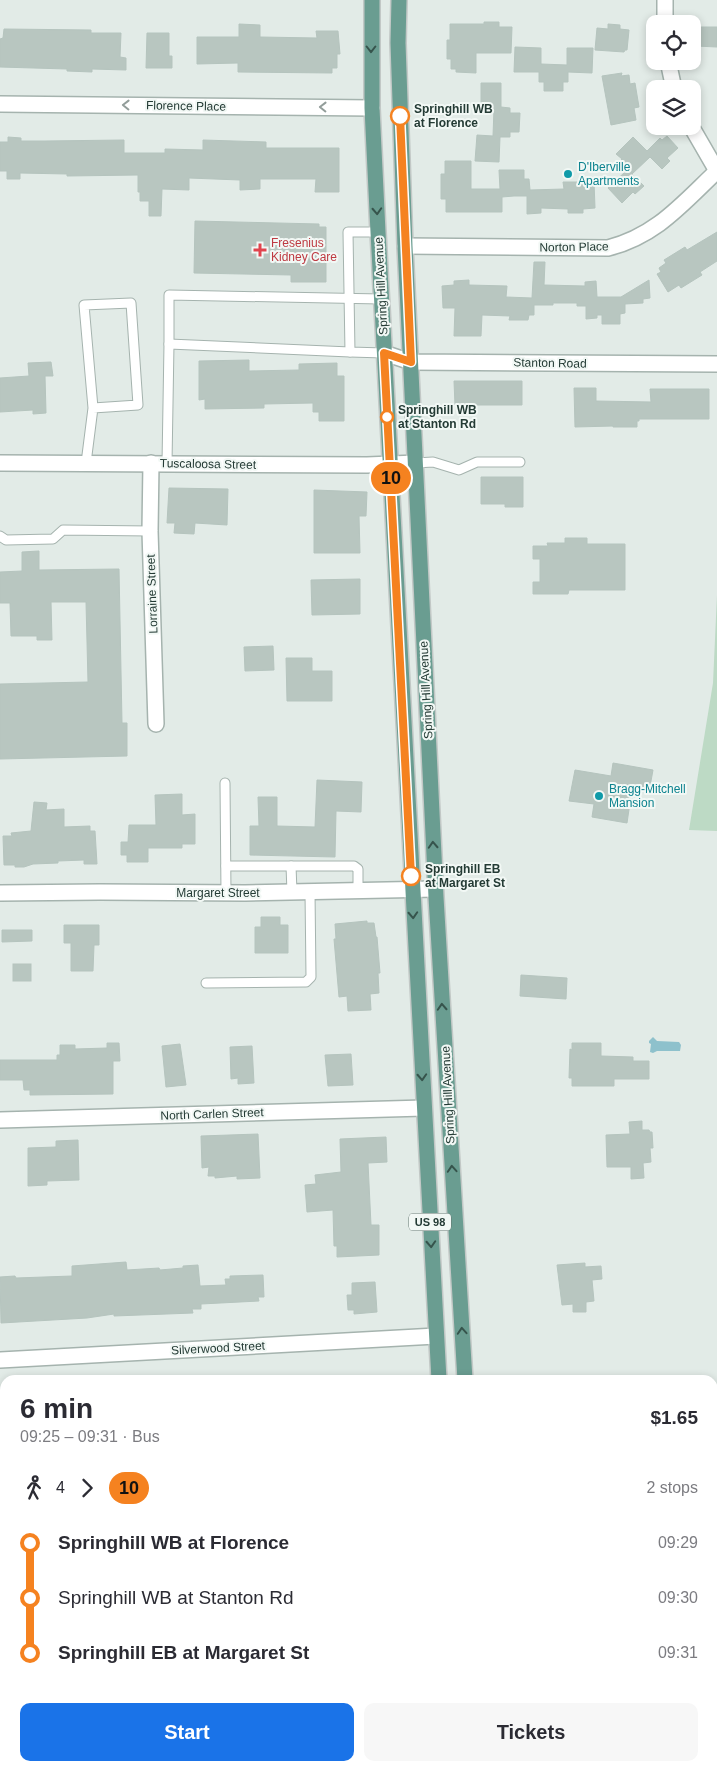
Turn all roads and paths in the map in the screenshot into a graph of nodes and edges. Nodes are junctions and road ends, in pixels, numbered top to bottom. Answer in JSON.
{"nodes":[{"id":1,"x":372,"y":0,"type":"edge"},
{"id":2,"x":399,"y":0,"type":"edge"},
{"id":3,"x":665,"y":0,"type":"edge"},
{"id":4,"x":665,"y":15,"type":"edge"},
{"id":5,"x":0,"y":104,"type":"edge"},
{"id":6,"x":372,"y":108,"type":"junction"},
{"id":7,"x":695,"y":135,"type":"edge"},
{"id":8,"x":717,"y":171,"type":"edge"},
{"id":9,"x":378,"y":232,"type":"junction"},
{"id":10,"x":405,"y":246,"type":"junction"},
{"id":11,"x":349,"y":299,"type":"junction"},
{"id":12,"x":381,"y":299,"type":"junction"},
{"id":13,"x":169,"y":344,"type":"junction"},
{"id":14,"x":350,"y":352,"type":"junction"},
{"id":15,"x":384,"y":353,"type":"junction"},
{"id":16,"x":411,"y":362,"type":"junction"},
{"id":17,"x":717,"y":364,"type":"edge"},
{"id":18,"x":93,"y":408,"type":"junction"},
{"id":19,"x":520,"y":462,"type":"dead end"},
{"id":20,"x":0,"y":463,"type":"edge"},
{"id":21,"x":86,"y":463,"type":"junction"},
{"id":22,"x":151,"y":463,"type":"junction"},
{"id":23,"x":416,"y":463,"type":"junction"},
{"id":24,"x":167,"y":464,"type":"junction"},
{"id":25,"x":390,"y":465,"type":"junction"},
{"id":26,"x":150,"y":531,"type":"junction"},
{"id":27,"x":0,"y":536,"type":"edge"},
{"id":28,"x":156,"y":724,"type":"dead end"},
{"id":29,"x":225,"y":783,"type":"dead end"},
{"id":30,"x":226,"y":866,"type":"junction"},
{"id":31,"x":292,"y":866,"type":"junction"},
{"id":32,"x":436,"y":889,"type":"junction"},
{"id":33,"x":412,"y":890,"type":"junction"},
{"id":34,"x":358,"y":891,"type":"junction"},
{"id":35,"x":292,"y":892,"type":"junction"},
{"id":36,"x":310,"y":892,"type":"junction"},
{"id":37,"x":0,"y":893,"type":"edge"},
{"id":38,"x":226,"y":893,"type":"junction"},
{"id":39,"x":206,"y":982,"type":"dead end"},
{"id":40,"x":424,"y":1108,"type":"junction"},
{"id":41,"x":0,"y":1120,"type":"edge"},
{"id":42,"x":436,"y":1336,"type":"junction"},
{"id":43,"x":0,"y":1360,"type":"edge"},
{"id":44,"x":439,"y":1375,"type":"edge"},
{"id":45,"x":465,"y":1375,"type":"edge"}],
"edges":[{"from":1,"to":6,"type":"main road","name":"Spring Hill Avenue","number":"US 98","one_way":true},
{"from":2,"to":10,"type":"main road","name":"Spring Hill Avenue","number":"US 98"},
{"from":3,"to":4,"type":"street"},
{"from":6,"to":5,"type":"street","name":"Florence Place","one_way":true},
{"from":6,"to":9,"type":"main road","name":"Spring Hill Avenue","number":"US 98","one_way":true},
{"from":7,"to":8,"type":"street"},
{"from":8,"to":10,"type":"street","name":"Norton Place"},
{"from":9,"to":11,"type":"lane"},
{"from":9,"to":12,"type":"main road","name":"Spring Hill Avenue","number":"US 98"},
{"from":10,"to":16,"type":"main road","name":"Spring Hill Avenue","number":"US 98"},
{"from":11,"to":12,"type":"lane"},
{"from":11,"to":13,"type":"lane"},
{"from":11,"to":14,"type":"lane"},
{"from":12,"to":15,"type":"main road","name":"Spring Hill Avenue","number":"US 98"},
{"from":13,"to":14,"type":"lane"},
{"from":13,"to":24,"type":"lane"},
{"from":14,"to":15,"type":"lane"},
{"from":15,"to":16,"type":"street","name":"Stanton Road"},
{"from":15,"to":25,"type":"main road","name":"Spring Hill Avenue","number":"US 98"},
{"from":16,"to":17,"type":"street","name":"Stanton Road"},
{"from":16,"to":23,"type":"main road","name":"Spring Hill Avenue","number":"US 98"},
{"from":18,"to":18,"type":"lane"},
{"from":18,"to":21,"type":"lane"},
{"from":19,"to":23,"type":"lane"},
{"from":20,"to":21,"type":"street","name":"Tuscaloosa Street"},
{"from":21,"to":22,"type":"street","name":"Tuscaloosa Street"},
{"from":22,"to":24,"type":"street","name":"Tuscaloosa Street"},
{"from":22,"to":26,"type":"street","name":"Lorraine Street"},
{"from":23,"to":25,"type":"street","name":"Tuscaloosa Street"},
{"from":32,"to":23,"type":"main road","name":"Spring Hill Avenue","number":"US 98","one_way":true},
{"from":24,"to":25,"type":"street","name":"Tuscaloosa Street"},
{"from":25,"to":33,"type":"main road","name":"Spring Hill Avenue","number":"US 98"},
{"from":26,"to":27,"type":"lane"},
{"from":26,"to":28,"type":"street","name":"Lorraine Street"},
{"from":29,"to":30,"type":"lane"},
{"from":30,"to":31,"type":"lane"},
{"from":30,"to":38,"type":"lane"},
{"from":31,"to":34,"type":"lane"},
{"from":31,"to":35,"type":"lane"},
{"from":32,"to":33,"type":"street","name":"Margaret Street"},
{"from":45,"to":32,"type":"main road","name":"Spring Hill Avenue","number":"US 98","one_way":true},
{"from":33,"to":34,"type":"street","name":"Margaret Street"},
{"from":33,"to":40,"type":"main road","name":"Spring Hill Avenue","number":"US 98","one_way":true},
{"from":34,"to":36,"type":"street","name":"Margaret Street"},
{"from":35,"to":36,"type":"street","name":"Margaret Street"},
{"from":35,"to":38,"type":"street","name":"Margaret Street"},
{"from":36,"to":39,"type":"lane"},
{"from":37,"to":38,"type":"street","name":"Margaret Street"},
{"from":40,"to":41,"type":"street","name":"North Carlen Street"},
{"from":40,"to":42,"type":"main road","name":"Spring Hill Avenue","number":"US 98","one_way":true},
{"from":42,"to":43,"type":"street","name":"Silverwood Street"},
{"from":42,"to":44,"type":"main road","name":"Spring Hill Avenue","number":"US 98"}]}
